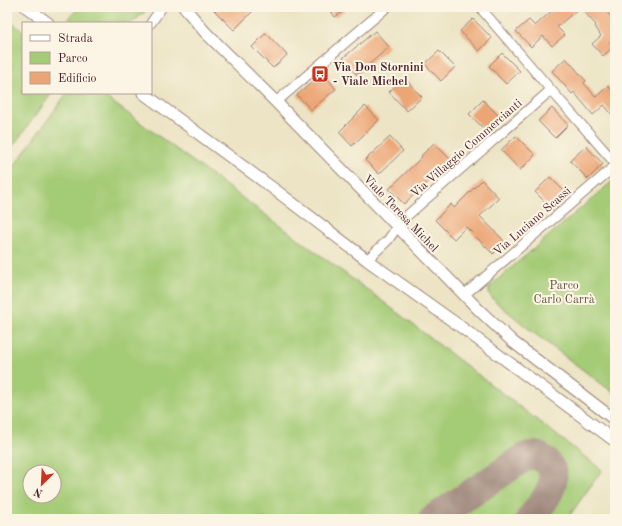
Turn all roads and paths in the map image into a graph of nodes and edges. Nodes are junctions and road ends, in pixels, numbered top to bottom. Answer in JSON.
{"nodes":[{"id":1,"x":26,"y":7,"type":"edge"},
{"id":2,"x":162,"y":7,"type":"edge"},
{"id":3,"x":184,"y":7,"type":"edge"},
{"id":4,"x":387,"y":7,"type":"edge"},
{"id":5,"x":483,"y":11,"type":"dead end"},
{"id":6,"x":47,"y":22,"type":"edge"},
{"id":7,"x":152,"y":22,"type":"edge"},
{"id":8,"x":551,"y":90,"type":"junction"},
{"id":9,"x":144,"y":94,"type":"edge"},
{"id":10,"x":276,"y":102,"type":"junction"},
{"id":11,"x":615,"y":164,"type":"edge"},
{"id":12,"x":397,"y":227,"type":"junction"},
{"id":13,"x":367,"y":260,"type":"junction"},
{"id":14,"x":464,"y":296,"type":"junction"},
{"id":15,"x":615,"y":420,"type":"edge"},
{"id":16,"x":615,"y":441,"type":"edge"}],
"edges":[{"from":1,"to":6,"type":"street"},
{"from":2,"to":7,"type":"street"},
{"from":3,"to":10,"type":"street","name":"Viale Teresa Michel"},
{"from":4,"to":10,"type":"street"},
{"from":5,"to":8,"type":"street"},
{"from":8,"to":11,"type":"street"},
{"from":8,"to":12,"type":"street","name":"Via Villaggio Commercianti"},
{"from":9,"to":13,"type":"street"},
{"from":10,"to":12,"type":"street","name":"Viale Teresa Michel"},
{"from":11,"to":14,"type":"street","name":"Via Luciano Scassi"},
{"from":12,"to":13,"type":"street","name":"Via Villaggio Commercianti"},
{"from":12,"to":14,"type":"street","name":"Viale Teresa Michel"},
{"from":13,"to":16,"type":"street"},
{"from":14,"to":15,"type":"street","name":"Viale Teresa Michel"}]}
